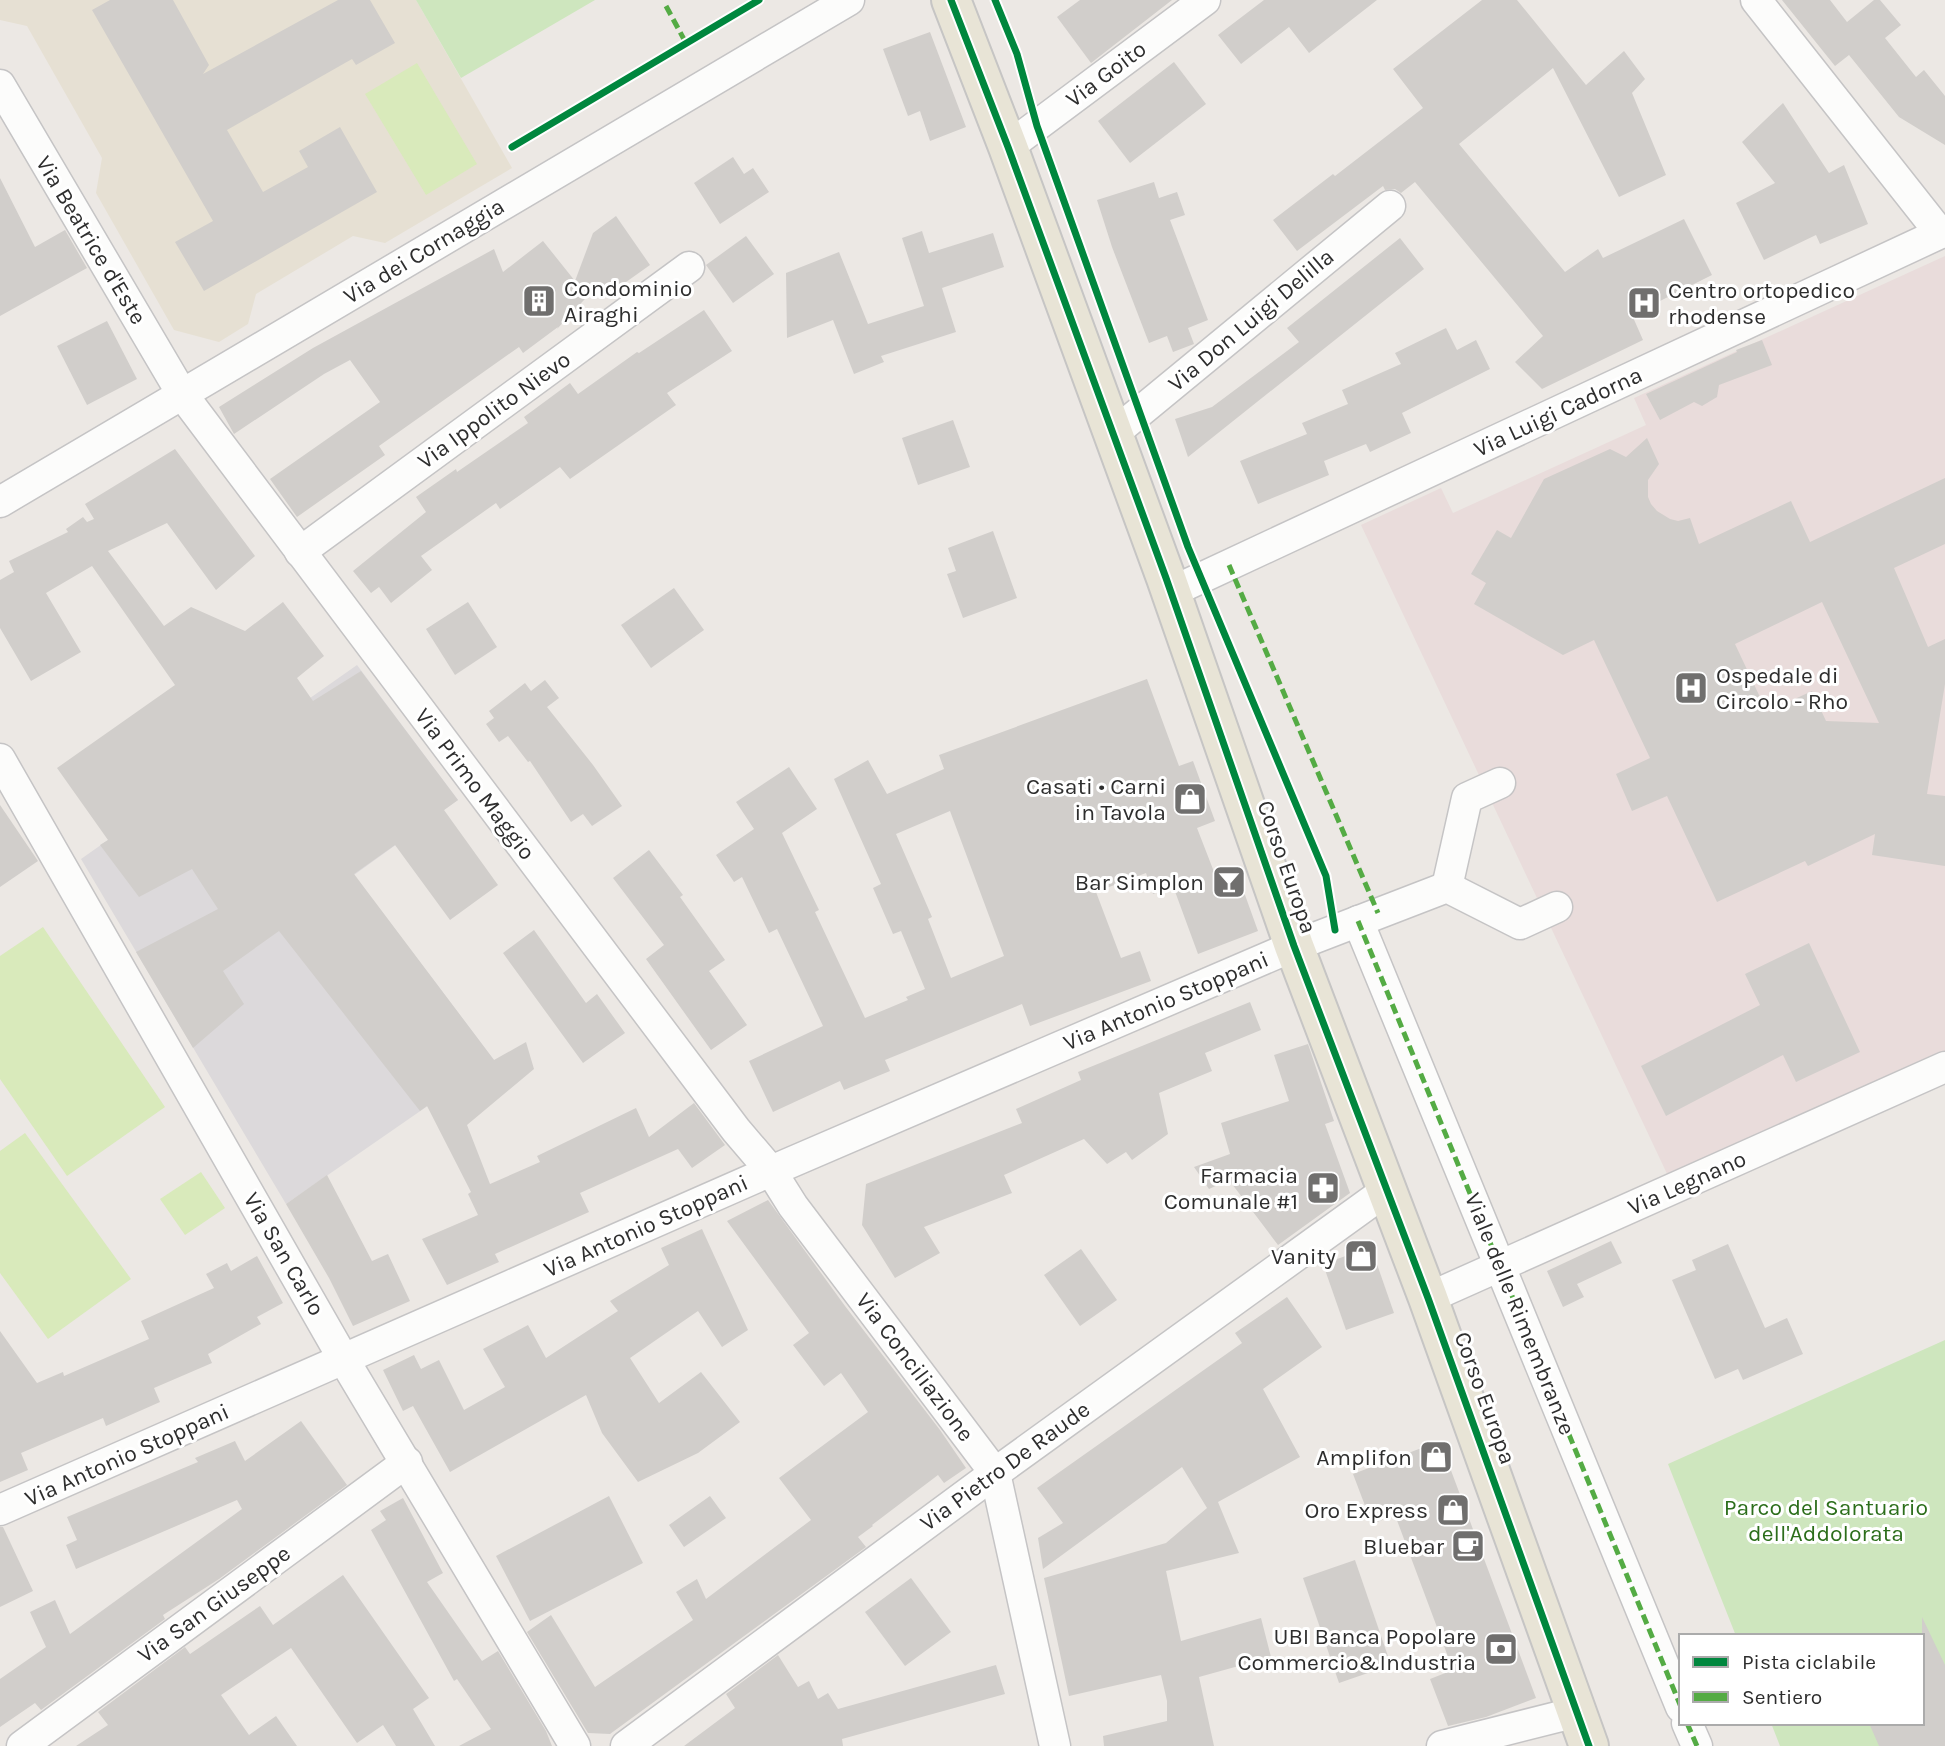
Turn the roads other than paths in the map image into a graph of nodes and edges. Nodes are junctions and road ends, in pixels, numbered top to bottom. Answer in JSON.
{"nodes":[{"id":1,"x":849,"y":0,"type":"edge"},
{"id":2,"x":951,"y":0,"type":"edge"},
{"id":3,"x":1205,"y":0,"type":"edge"},
{"id":4,"x":1755,"y":0,"type":"edge"},
{"id":5,"x":0,"y":85,"type":"edge"},
{"id":6,"x":1008,"y":147,"type":"junction"},
{"id":7,"x":1390,"y":206,"type":"dead end"},
{"id":8,"x":1943,"y":232,"type":"edge"},
{"id":9,"x":689,"y":267,"type":"dead end"},
{"id":10,"x":182,"y":394,"type":"junction"},
{"id":11,"x":1114,"y":434,"type":"junction"},
{"id":12,"x":0,"y":502,"type":"edge"},
{"id":13,"x":300,"y":552,"type":"junction"},
{"id":14,"x":1171,"y":593,"type":"junction"},
{"id":15,"x":0,"y":759,"type":"edge"},
{"id":16,"x":1500,"y":783,"type":"dead end"},
{"id":17,"x":1447,"y":887,"type":"junction"},
{"id":18,"x":1558,"y":907,"type":"dead end"},
{"id":19,"x":1358,"y":921,"type":"junction"},
{"id":20,"x":1294,"y":946,"type":"junction"},
{"id":21,"x":1945,"y":1067,"type":"edge"},
{"id":22,"x":771,"y":1171,"type":"junction"},
{"id":23,"x":1387,"y":1190,"type":"junction"},
{"id":24,"x":1501,"y":1266,"type":"junction"},
{"id":25,"x":1428,"y":1298,"type":"junction"},
{"id":26,"x":344,"y":1360,"type":"junction"},
{"id":27,"x":407,"y":1462,"type":"junction"},
{"id":28,"x":995,"y":1473,"type":"junction"},
{"id":29,"x":0,"y":1510,"type":"edge"},
{"id":30,"x":1679,"y":1702,"type":"edge"},
{"id":31,"x":1688,"y":1725,"type":"edge"},
{"id":32,"x":1583,"y":1729,"type":"edge"},
{"id":33,"x":22,"y":1746,"type":"edge"},
{"id":34,"x":575,"y":1746,"type":"edge"},
{"id":35,"x":626,"y":1746,"type":"edge"},
{"id":36,"x":1055,"y":1746,"type":"edge"},
{"id":37,"x":1442,"y":1746,"type":"edge"},
{"id":38,"x":1697,"y":1746,"type":"edge"}],
"edges":[{"from":1,"to":10,"type":"street","name":"Via dei Cornaggia"},
{"from":2,"to":6,"type":"main road","name":"Corso Europa"},
{"from":3,"to":6,"type":"street","name":"Via Goito"},
{"from":4,"to":8,"type":"street"},
{"from":5,"to":10,"type":"street","name":"Via Beatrice d'Este"},
{"from":6,"to":11,"type":"main road","name":"Corso Europa"},
{"from":7,"to":11,"type":"street","name":"Via Don Luigi Delilla"},
{"from":8,"to":14,"type":"street","name":"Via Luigi Cadorna"},
{"from":9,"to":13,"type":"street","name":"Via Ippolito Nievo"},
{"from":10,"to":12,"type":"street","name":"Via dei Cornaggia"},
{"from":10,"to":13,"type":"street","name":"Via Primo Maggio"},
{"from":11,"to":14,"type":"main road","name":"Corso Europa"},
{"from":13,"to":22,"type":"street","name":"Via Primo Maggio"},
{"from":14,"to":20,"type":"main road","name":"Corso Europa"},
{"from":15,"to":26,"type":"street","name":"Via San Carlo"},
{"from":16,"to":17,"type":"street"},
{"from":17,"to":18,"type":"street"},
{"from":17,"to":19,"type":"street","name":"Via Antonio Stoppani"},
{"from":19,"to":20,"type":"street","name":"Via Antonio Stoppani"},
{"from":19,"to":24,"type":"street","name":"Viale delle Rimembranze"},
{"from":20,"to":22,"type":"street","name":"Via Antonio Stoppani"},
{"from":20,"to":23,"type":"main road","name":"Corso Europa"},
{"from":21,"to":24,"type":"street","name":"Via Legnano"},
{"from":22,"to":26,"type":"street","name":"Via Antonio Stoppani"},
{"from":22,"to":28,"type":"street","name":"Via Conciliazione"},
{"from":23,"to":25,"type":"main road","name":"Corso Europa"},
{"from":23,"to":28,"type":"street","name":"Via Pietro De Raude"},
{"from":24,"to":25,"type":"street","name":"Via Legnano"},
{"from":24,"to":30,"type":"street","name":"Viale delle Rimembranze"},
{"from":25,"to":32,"type":"main road","name":"Corso Europa"},
{"from":26,"to":27,"type":"street","name":"Via San Carlo"},
{"from":26,"to":29,"type":"street","name":"Via Antonio Stoppani"},
{"from":27,"to":33,"type":"street","name":"Via San Giuseppe"},
{"from":27,"to":34,"type":"street","name":"Via San Carlo"},
{"from":28,"to":35,"type":"street","name":"Via Pietro De Raude"},
{"from":28,"to":36,"type":"street","name":"Via Conciliazione"},
{"from":31,"to":38,"type":"street"},
{"from":32,"to":37,"type":"street"}]}
